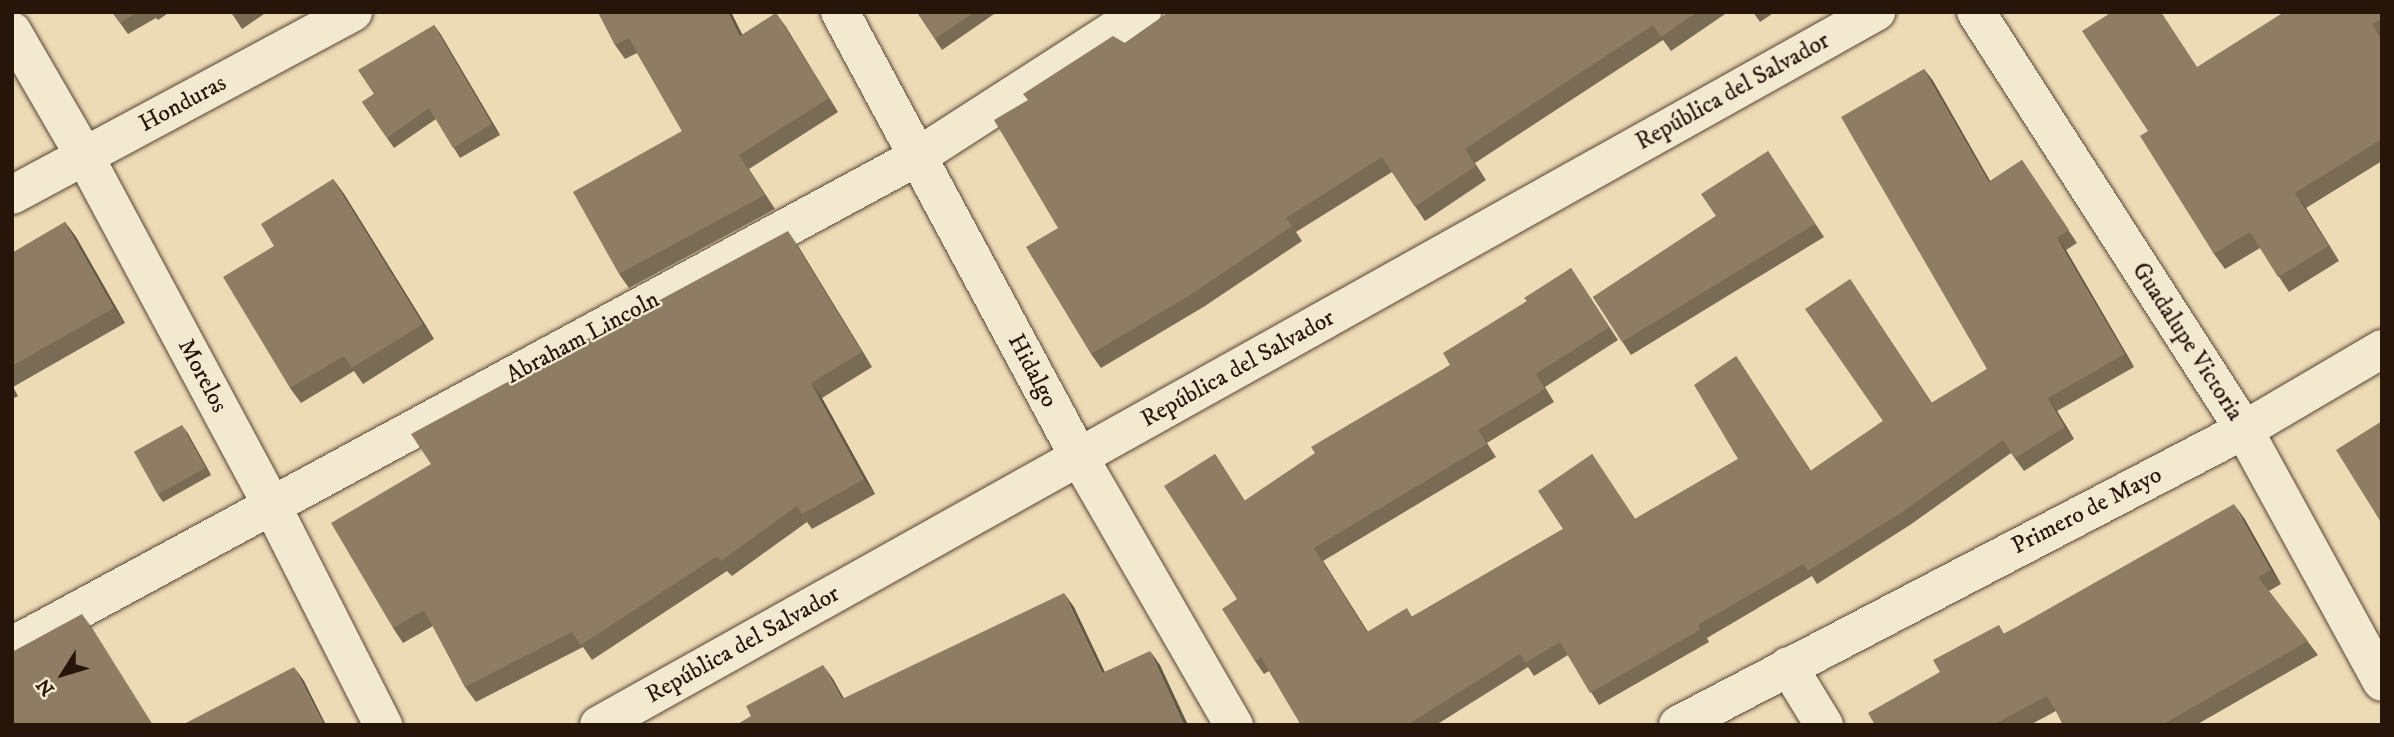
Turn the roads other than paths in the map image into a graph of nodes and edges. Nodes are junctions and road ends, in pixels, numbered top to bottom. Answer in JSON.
{"nodes":[{"id":1,"x":353,"y":12,"type":"edge"},
{"id":2,"x":840,"y":12,"type":"edge"},
{"id":3,"x":1142,"y":12,"type":"edge"},
{"id":4,"x":1877,"y":12,"type":"edge"},
{"id":5,"x":1976,"y":12,"type":"edge"},
{"id":6,"x":12,"y":31,"type":"edge"},
{"id":7,"x":85,"y":157,"type":"junction"},
{"id":8,"x":917,"y":157,"type":"junction"},
{"id":9,"x":12,"y":195,"type":"edge"},
{"id":10,"x":2382,"y":349,"type":"edge"},
{"id":11,"x":2244,"y":430,"type":"junction"},
{"id":12,"x":1079,"y":457,"type":"junction"},
{"id":13,"x":272,"y":506,"type":"junction"},
{"id":14,"x":12,"y":646,"type":"edge"},
{"id":15,"x":1788,"y":666,"type":"junction"},
{"id":16,"x":2382,"y":682,"type":"edge"},
{"id":17,"x":383,"y":725,"type":"edge"},
{"id":18,"x":599,"y":725,"type":"edge"},
{"id":19,"x":1234,"y":725,"type":"edge"},
{"id":20,"x":1678,"y":725,"type":"edge"},
{"id":21,"x":1824,"y":725,"type":"edge"}],
"edges":[{"from":1,"to":7,"type":"street","name":"Honduras"},
{"from":2,"to":8,"type":"street","name":"Hidalgo"},
{"from":3,"to":8,"type":"street","name":"Abraham Lincoln"},
{"from":4,"to":12,"type":"street","name":"República del Salvador"},
{"from":5,"to":11,"type":"street","name":"Guadalupe Victoria"},
{"from":6,"to":7,"type":"street","name":"Morelos"},
{"from":7,"to":9,"type":"street","name":"Honduras"},
{"from":7,"to":13,"type":"street","name":"Morelos"},
{"from":8,"to":12,"type":"street","name":"Hidalgo"},
{"from":8,"to":13,"type":"street","name":"Abraham Lincoln"},
{"from":10,"to":11,"type":"street","name":"Primero de Mayo"},
{"from":11,"to":15,"type":"street","name":"Primero de Mayo"},
{"from":11,"to":16,"type":"street","name":"Guadalupe Victoria"},
{"from":12,"to":18,"type":"street","name":"República del Salvador"},
{"from":12,"to":19,"type":"street","name":"Hidalgo"},
{"from":13,"to":14,"type":"street","name":"Abraham Lincoln"},
{"from":13,"to":17,"type":"street","name":"Morelos"},
{"from":15,"to":20,"type":"street","name":"Primero de Mayo"},
{"from":15,"to":21,"type":"street"}]}
